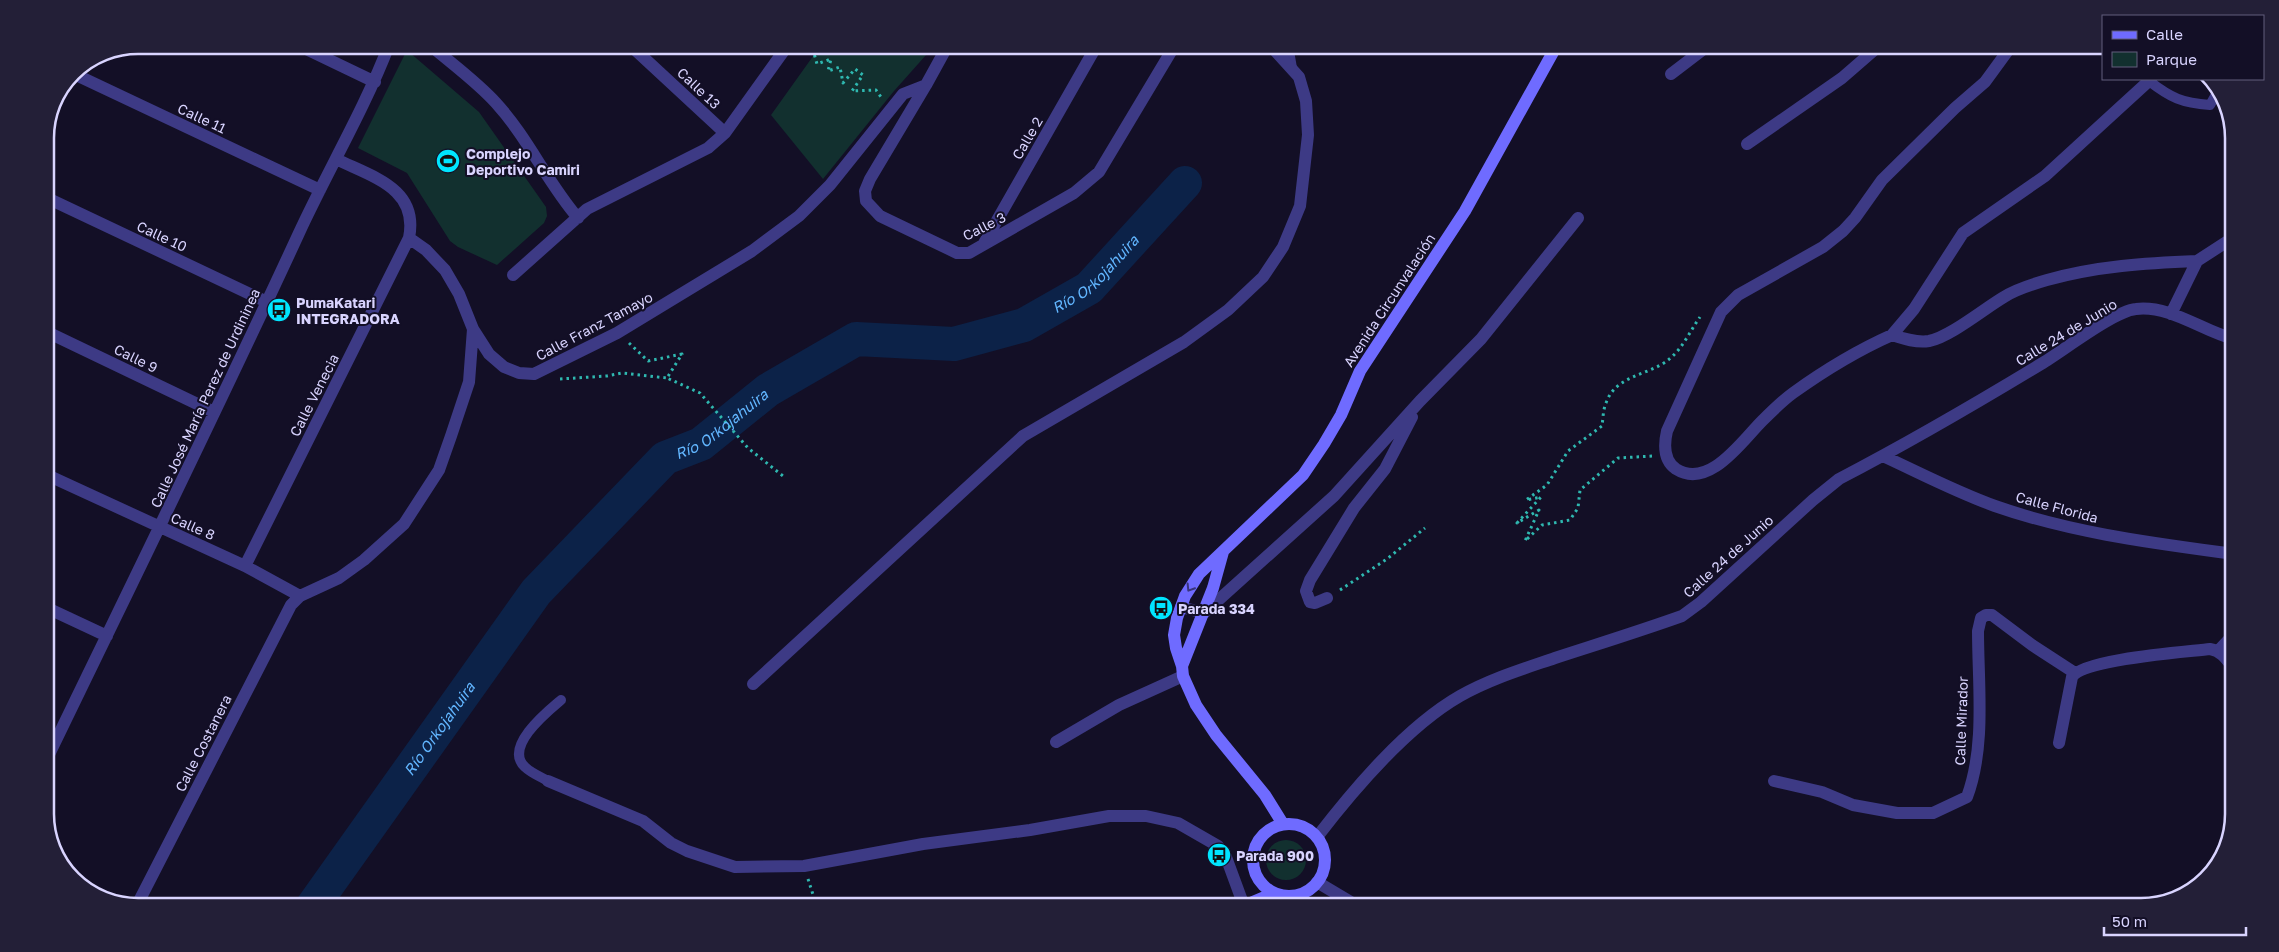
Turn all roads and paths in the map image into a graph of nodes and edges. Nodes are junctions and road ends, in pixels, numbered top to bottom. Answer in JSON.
{"nodes":[{"id":1,"x":316,"y":54,"type":"edge"},
{"id":2,"x":385,"y":54,"type":"edge"},
{"id":3,"x":440,"y":54,"type":"edge"},
{"id":4,"x":640,"y":54,"type":"edge"},
{"id":5,"x":782,"y":54,"type":"edge"},
{"id":6,"x":814,"y":54,"type":"edge"},
{"id":7,"x":943,"y":54,"type":"edge"},
{"id":8,"x":1092,"y":54,"type":"edge"},
{"id":9,"x":1170,"y":54,"type":"edge"},
{"id":10,"x":1279,"y":54,"type":"edge"},
{"id":11,"x":1290,"y":54,"type":"edge"},
{"id":12,"x":1552,"y":54,"type":"edge"},
{"id":13,"x":1698,"y":54,"type":"edge"},
{"id":14,"x":1870,"y":54,"type":"edge"},
{"id":15,"x":2005,"y":54,"type":"edge"},
{"id":16,"x":1292,"y":68,"type":"junction"},
{"id":17,"x":1671,"y":74,"type":"dead end"},
{"id":18,"x":81,"y":77,"type":"edge"},
{"id":19,"x":2150,"y":80,"type":"edge"},
{"id":20,"x":374,"y":82,"type":"junction"},
{"id":21,"x":926,"y":85,"type":"junction"},
{"id":22,"x":2215,"y":97,"type":"edge"},
{"id":23,"x":890,"y":109,"type":"junction"},
{"id":24,"x":725,"y":133,"type":"junction"},
{"id":25,"x":1747,"y":144,"type":"dead end"},
{"id":26,"x":336,"y":159,"type":"junction"},
{"id":27,"x":320,"y":190,"type":"junction"},
{"id":28,"x":54,"y":201,"type":"edge"},
{"id":29,"x":578,"y":218,"type":"junction"},
{"id":30,"x":1578,"y":218,"type":"dead end"},
{"id":31,"x":409,"y":238,"type":"junction"},
{"id":32,"x":2225,"y":243,"type":"edge"},
{"id":33,"x":983,"y":245,"type":"junction"},
{"id":34,"x":2197,"y":261,"type":"junction"},
{"id":35,"x":513,"y":275,"type":"dead end"},
{"id":36,"x":267,"y":302,"type":"junction"},
{"id":37,"x":2171,"y":314,"type":"junction"},
{"id":38,"x":1701,"y":316,"type":"dead end"},
{"id":39,"x":473,"y":329,"type":"junction"},
{"id":40,"x":617,"y":333,"type":"junction"},
{"id":41,"x":54,"y":335,"type":"edge"},
{"id":42,"x":1892,"y":335,"type":"junction"},
{"id":43,"x":2225,"y":335,"type":"edge"},
{"id":44,"x":534,"y":374,"type":"junction"},
{"id":45,"x":668,"y":378,"type":"junction"},
{"id":46,"x":1420,"y":401,"type":"junction"},
{"id":47,"x":214,"y":412,"type":"junction"},
{"id":48,"x":1665,"y":455,"type":"junction"},
{"id":49,"x":1883,"y":456,"type":"junction"},
{"id":50,"x":783,"y":476,"type":"dead end"},
{"id":51,"x":54,"y":478,"type":"edge"},
{"id":52,"x":160,"y":528,"type":"junction"},
{"id":53,"x":1425,"y":528,"type":"dead end"},
{"id":54,"x":1223,"y":552,"type":"junction"},
{"id":55,"x":2225,"y":553,"type":"edge"},
{"id":56,"x":245,"y":566,"type":"junction"},
{"id":57,"x":300,"y":596,"type":"junction"},
{"id":58,"x":1326,"y":598,"type":"joint"},
{"id":59,"x":1181,"y":608,"type":"junction"},
{"id":60,"x":54,"y":611,"type":"edge"},
{"id":61,"x":1204,"y":613,"type":"junction"},
{"id":62,"x":107,"y":636,"type":"junction"},
{"id":63,"x":2225,"y":644,"type":"edge"},
{"id":64,"x":2218,"y":651,"type":"junction"},
{"id":65,"x":2225,"y":659,"type":"edge"},
{"id":66,"x":1183,"y":671,"type":"junction"},
{"id":67,"x":2075,"y":673,"type":"junction"},
{"id":68,"x":753,"y":684,"type":"dead end"},
{"id":69,"x":561,"y":700,"type":"dead end"},
{"id":70,"x":54,"y":735,"type":"edge"},
{"id":71,"x":1056,"y":742,"type":"dead end"},
{"id":72,"x":2059,"y":743,"type":"dead end"},
{"id":73,"x":548,"y":781,"type":"joint"},
{"id":74,"x":1774,"y":781,"type":"dead end"},
{"id":75,"x":1283,"y":824,"type":"junction"},
{"id":76,"x":1317,"y":837,"type":"junction"},
{"id":77,"x":804,"y":866,"type":"junction"},
{"id":78,"x":1317,"y":882,"type":"junction"},
{"id":79,"x":1274,"y":893,"type":"junction"},
{"id":80,"x":141,"y":898,"type":"edge"},
{"id":81,"x":814,"y":898,"type":"edge"},
{"id":82,"x":1240,"y":898,"type":"edge"},
{"id":83,"x":1262,"y":898,"type":"edge"},
{"id":84,"x":1345,"y":898,"type":"edge"}],
"edges":[{"from":1,"to":20,"type":"street"},
{"from":2,"to":20,"type":"street","name":"Calle José María Perez de Urdininea"},
{"from":3,"to":29,"type":"street"},
{"from":4,"to":24,"type":"street","name":"Calle 13"},
{"from":5,"to":24,"type":"street"},
{"from":6,"to":23,"type":"path"},
{"from":7,"to":21,"type":"street"},
{"from":8,"to":33,"type":"street","name":"Calle 2"},
{"from":9,"to":33,"type":"street","name":"Calle 3"},
{"from":10,"to":16,"type":"street"},
{"from":11,"to":16,"type":"lane"},
{"from":12,"to":54,"type":"main road","name":"Avenida Circunvalación"},
{"from":13,"to":17,"type":"street"},
{"from":14,"to":25,"type":"street"},
{"from":15,"to":48,"type":"street"},
{"from":16,"to":68,"type":"street"},
{"from":18,"to":27,"type":"street","name":"Calle 11"},
{"from":19,"to":22,"type":"lane"},
{"from":19,"to":42,"type":"street"},
{"from":20,"to":26,"type":"street","name":"Calle José María Perez de Urdininea"},
{"from":21,"to":23,"type":"street","name":"Calle Franz Tamayo"},
{"from":21,"to":33,"type":"street","name":"Calle 3"},
{"from":23,"to":40,"type":"street","name":"Calle Franz Tamayo"},
{"from":24,"to":29,"type":"street"},
{"from":26,"to":27,"type":"street","name":"Calle José María Perez de Urdininea"},
{"from":26,"to":31,"type":"street"},
{"from":27,"to":36,"type":"street","name":"Calle José María Perez de Urdininea"},
{"from":28,"to":36,"type":"street","name":"Calle 10"},
{"from":29,"to":35,"type":"street"},
{"from":30,"to":46,"type":"street"},
{"from":31,"to":39,"type":"street","name":"Calle Franz Tamayo"},
{"from":31,"to":56,"type":"street","name":"Calle Venecia"},
{"from":32,"to":34,"type":"street"},
{"from":34,"to":37,"type":"street"},
{"from":34,"to":42,"type":"street"},
{"from":36,"to":47,"type":"street","name":"Calle José María Perez de Urdininea"},
{"from":37,"to":43,"type":"street","name":"Calle 24 de Junio"},
{"from":37,"to":49,"type":"street","name":"Calle 24 de Junio"},
{"from":38,"to":48,"type":"path"},
{"from":39,"to":44,"type":"street","name":"Calle Franz Tamayo"},
{"from":39,"to":57,"type":"street"},
{"from":40,"to":44,"type":"street","name":"Calle Franz Tamayo"},
{"from":40,"to":45,"type":"path"},
{"from":41,"to":47,"type":"street","name":"Calle 9"},
{"from":42,"to":48,"type":"street"},
{"from":44,"to":45,"type":"path"},
{"from":45,"to":50,"type":"path"},
{"from":46,"to":58,"type":"street"},
{"from":46,"to":61,"type":"street"},
{"from":47,"to":52,"type":"street","name":"Calle José María Perez de Urdininea"},
{"from":49,"to":55,"type":"street","name":"Calle Florida"},
{"from":49,"to":76,"type":"street","name":"Calle 24 de Junio"},
{"from":51,"to":52,"type":"street","name":"Calle 8"},
{"from":52,"to":56,"type":"street","name":"Calle 8"},
{"from":52,"to":62,"type":"street","name":"Calle José María Perez de Urdininea"},
{"from":53,"to":58,"type":"path"},
{"from":54,"to":59,"type":"main road","name":"Avenida Circunvalación","one_way":true},
{"from":54,"to":61,"type":"main road","name":"Avenida Circunvalación"},
{"from":56,"to":57,"type":"street","name":"Calle 8"},
{"from":57,"to":80,"type":"street","name":"Calle Costanera"},
{"from":59,"to":61,"type":"street"},
{"from":59,"to":66,"type":"main road","name":"Avenida Circunvalación"},
{"from":60,"to":62,"type":"street"},
{"from":61,"to":66,"type":"main road","name":"Avenida Circunvalación"},
{"from":62,"to":70,"type":"street","name":"Calle José María Perez de Urdininea"},
{"from":63,"to":64,"type":"street"},
{"from":64,"to":65,"type":"street"},
{"from":64,"to":67,"type":"street"},
{"from":66,"to":71,"type":"street"},
{"from":66,"to":75,"type":"main road","name":"Avenida Circunvalación"},
{"from":67,"to":72,"type":"street"},
{"from":67,"to":74,"type":"street","name":"Calle Mirador"},
{"from":69,"to":73,"type":"lane"},
{"from":73,"to":77,"type":"street"},
{"from":75,"to":76,"type":"main road"},
{"from":75,"to":79,"type":"main road"},
{"from":76,"to":78,"type":"main road"},
{"from":77,"to":81,"type":"path"},
{"from":77,"to":82,"type":"street"},
{"from":78,"to":79,"type":"main road"},
{"from":78,"to":84,"type":"street"},
{"from":79,"to":83,"type":"main road"}]}
